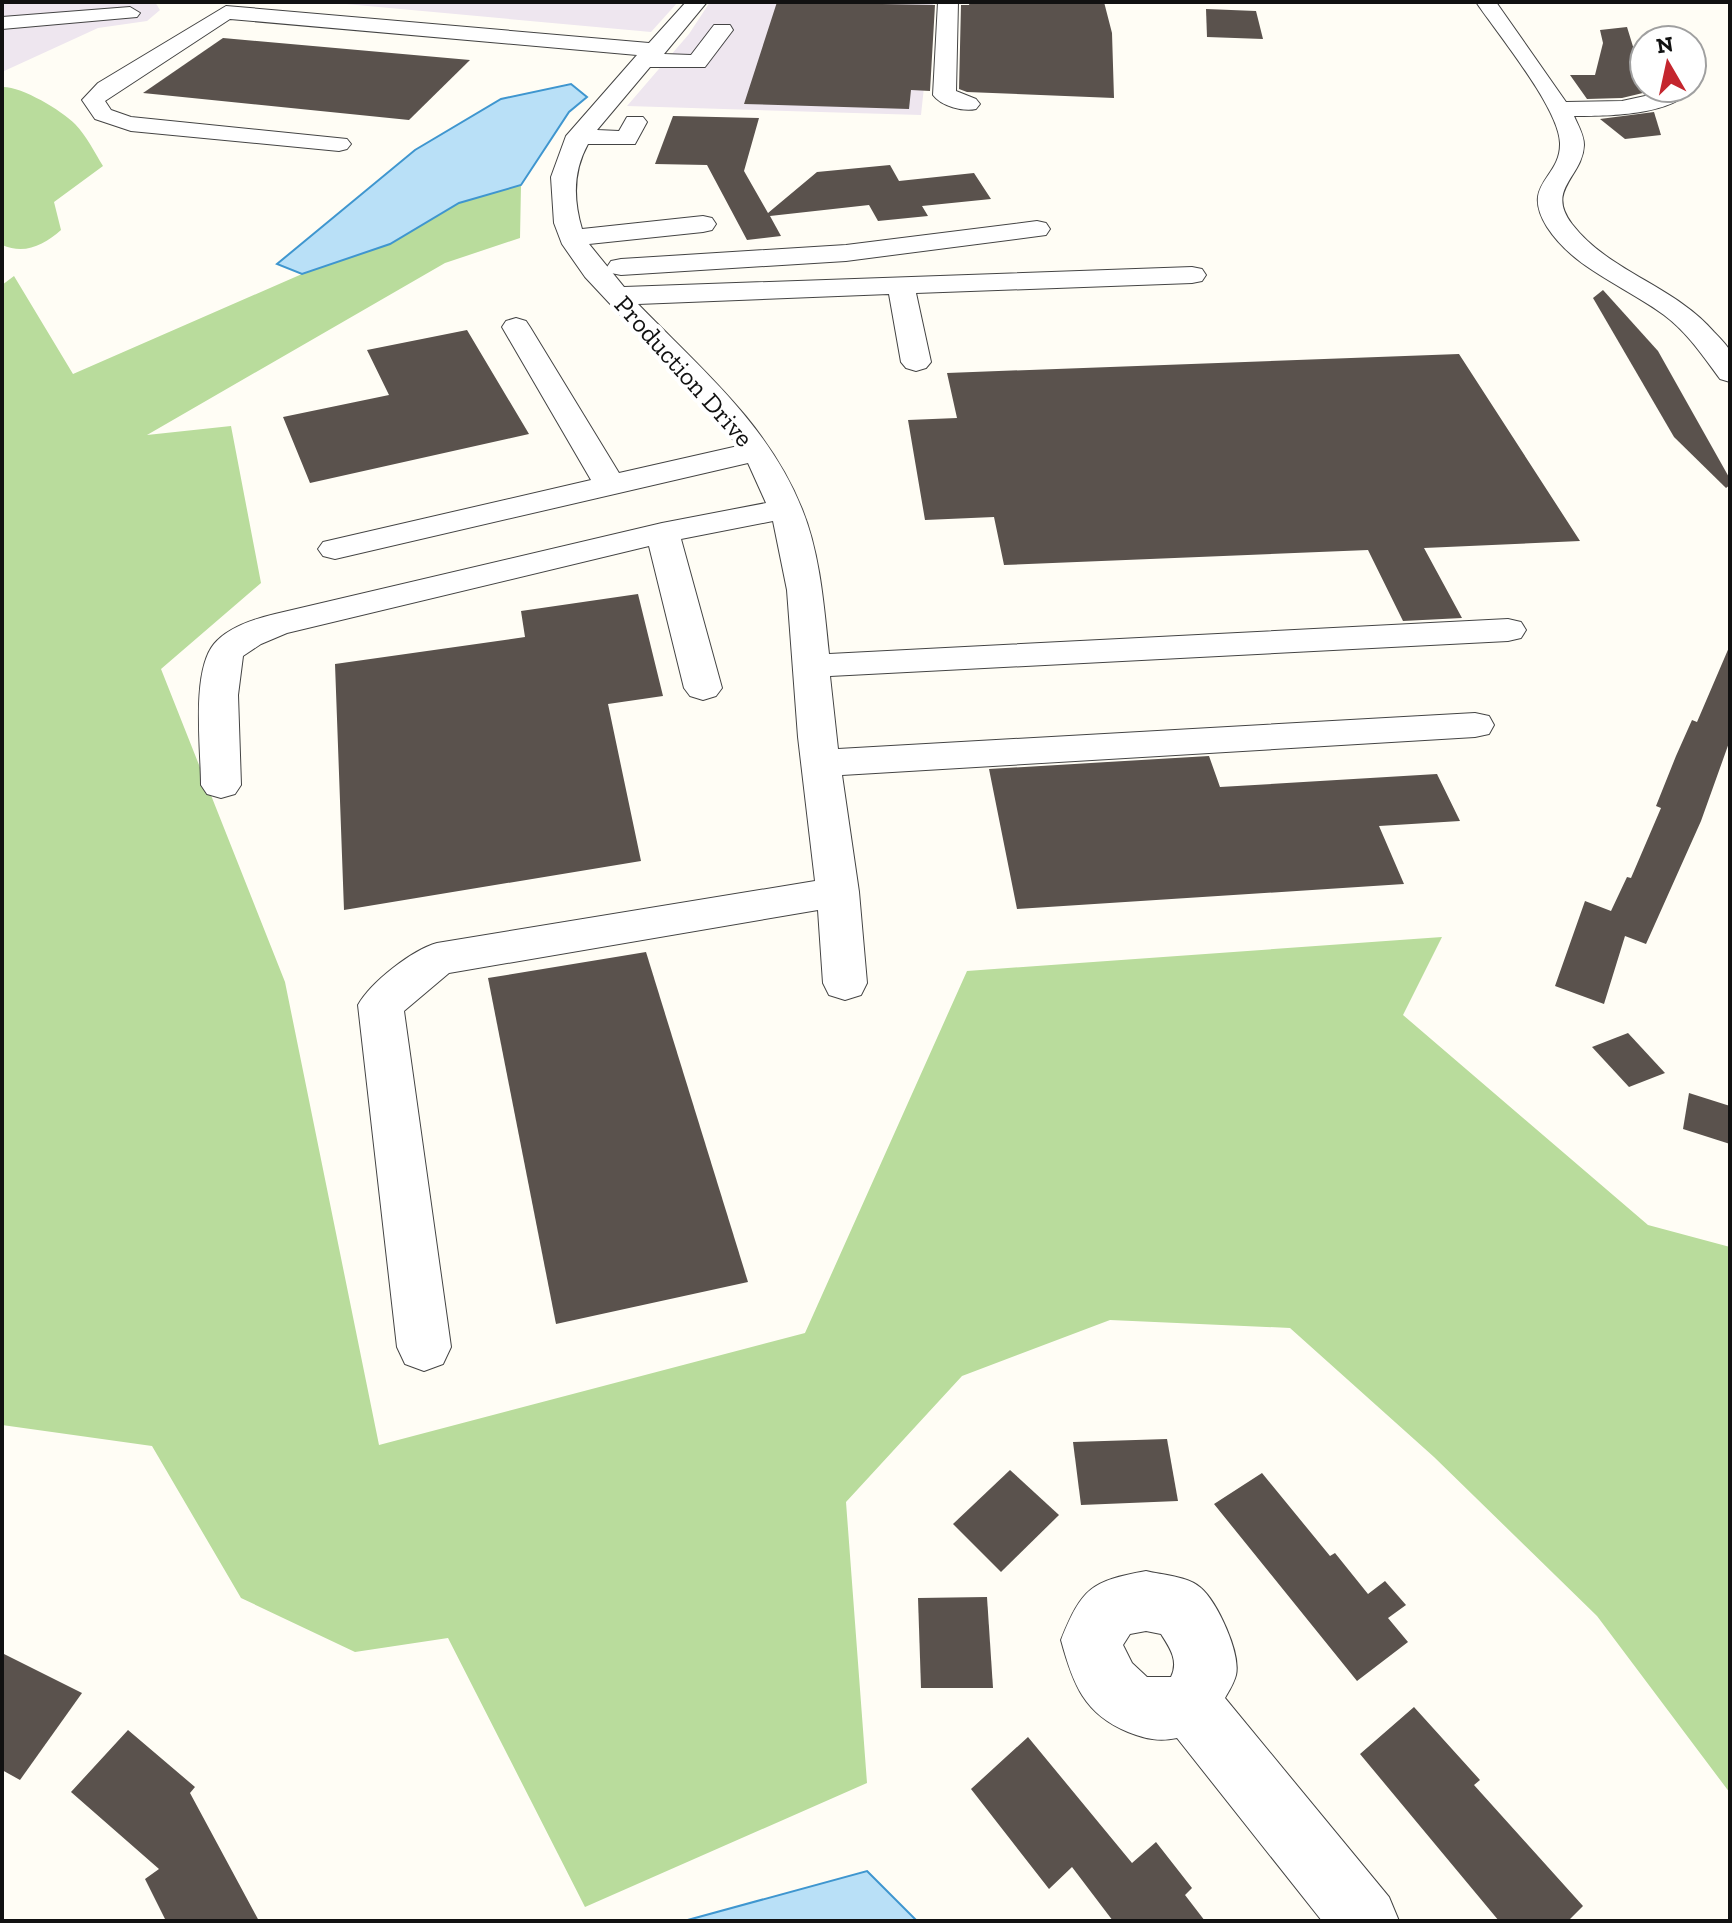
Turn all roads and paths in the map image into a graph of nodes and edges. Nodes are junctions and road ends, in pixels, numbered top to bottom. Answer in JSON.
{"nodes":[{"id":1,"x":697,"y":2,"type":"edge"},
{"id":2,"x":948,"y":2,"type":"edge"},
{"id":3,"x":1486,"y":2,"type":"edge"},
{"id":4,"x":130,"y":13,"type":"dead end"},
{"id":5,"x":2,"y":23,"type":"edge"},
{"id":6,"x":722,"y":30,"type":"dead end"},
{"id":7,"x":652,"y":55,"type":"junction"},
{"id":8,"x":968,"y":104,"type":"dead end"},
{"id":9,"x":1647,"y":104,"type":"edge"},
{"id":10,"x":1558,"y":109,"type":"junction"},
{"id":11,"x":578,"y":136,"type":"junction"},
{"id":12,"x":627,"y":141,"type":"dead end"},
{"id":13,"x":339,"y":144,"type":"dead end"},
{"id":14,"x":703,"y":224,"type":"dead end"},
{"id":15,"x":1037,"y":229,"type":"dead end"},
{"id":16,"x":572,"y":238,"type":"junction"},
{"id":17,"x":592,"y":268,"type":"junction"},
{"id":18,"x":1192,"y":275,"type":"dead end"},
{"id":19,"x":901,"y":286,"type":"junction"},
{"id":20,"x":616,"y":296,"type":"junction"},
{"id":21,"x":516,"y":327,"type":"dead end"},
{"id":22,"x":916,"y":362,"type":"dead end"},
{"id":23,"x":1730,"y":373,"type":"edge"},
{"id":24,"x":757,"y":451,"type":"junction"},
{"id":25,"x":610,"y":485,"type":"junction"},
{"id":26,"x":786,"y":509,"type":"junction"},
{"id":27,"x":662,"y":533,"type":"junction"},
{"id":28,"x":335,"y":549,"type":"dead end"},
{"id":29,"x":1508,"y":630,"type":"dead end"},
{"id":30,"x":812,"y":666,"type":"junction"},
{"id":31,"x":703,"y":688,"type":"dead end"},
{"id":32,"x":1475,"y":725,"type":"dead end"},
{"id":33,"x":821,"y":763,"type":"junction"},
{"id":34,"x":221,"y":785,"type":"dead end"},
{"id":35,"x":838,"y":892,"type":"junction"},
{"id":36,"x":845,"y":983,"type":"dead end"},
{"id":37,"x":424,"y":1347,"type":"dead end"},
{"id":38,"x":1190,"y":1704,"type":"dead end"},
{"id":39,"x":1365,"y":1921,"type":"edge"}],
"edges":[{"from":1,"to":7,"type":"street","name":"Production Drive"},
{"from":2,"to":8,"type":"street"},
{"from":3,"to":10,"type":"street"},
{"from":4,"to":5,"type":"street"},
{"from":6,"to":7,"type":"street"},
{"from":7,"to":11,"type":"street","name":"Production Drive"},
{"from":7,"to":13,"type":"street"},
{"from":9,"to":10,"type":"street"},
{"from":10,"to":23,"type":"street"},
{"from":11,"to":12,"type":"street"},
{"from":11,"to":16,"type":"street","name":"Production Drive"},
{"from":14,"to":16,"type":"street"},
{"from":15,"to":17,"type":"street"},
{"from":16,"to":17,"type":"street","name":"Production Drive"},
{"from":17,"to":20,"type":"street","name":"Production Drive"},
{"from":18,"to":19,"type":"street"},
{"from":19,"to":20,"type":"street"},
{"from":19,"to":22,"type":"street"},
{"from":20,"to":24,"type":"street","name":"Production Drive"},
{"from":21,"to":25,"type":"street"},
{"from":24,"to":25,"type":"street"},
{"from":24,"to":26,"type":"street","name":"Production Drive"},
{"from":25,"to":28,"type":"street"},
{"from":26,"to":27,"type":"street"},
{"from":26,"to":30,"type":"street","name":"Production Drive"},
{"from":27,"to":31,"type":"street"},
{"from":27,"to":34,"type":"street"},
{"from":29,"to":30,"type":"street"},
{"from":30,"to":33,"type":"street","name":"Production Drive"},
{"from":32,"to":33,"type":"street"},
{"from":33,"to":35,"type":"street","name":"Production Drive"},
{"from":35,"to":36,"type":"street","name":"Production Drive"},
{"from":35,"to":37,"type":"street"},
{"from":38,"to":39,"type":"street"}]}
